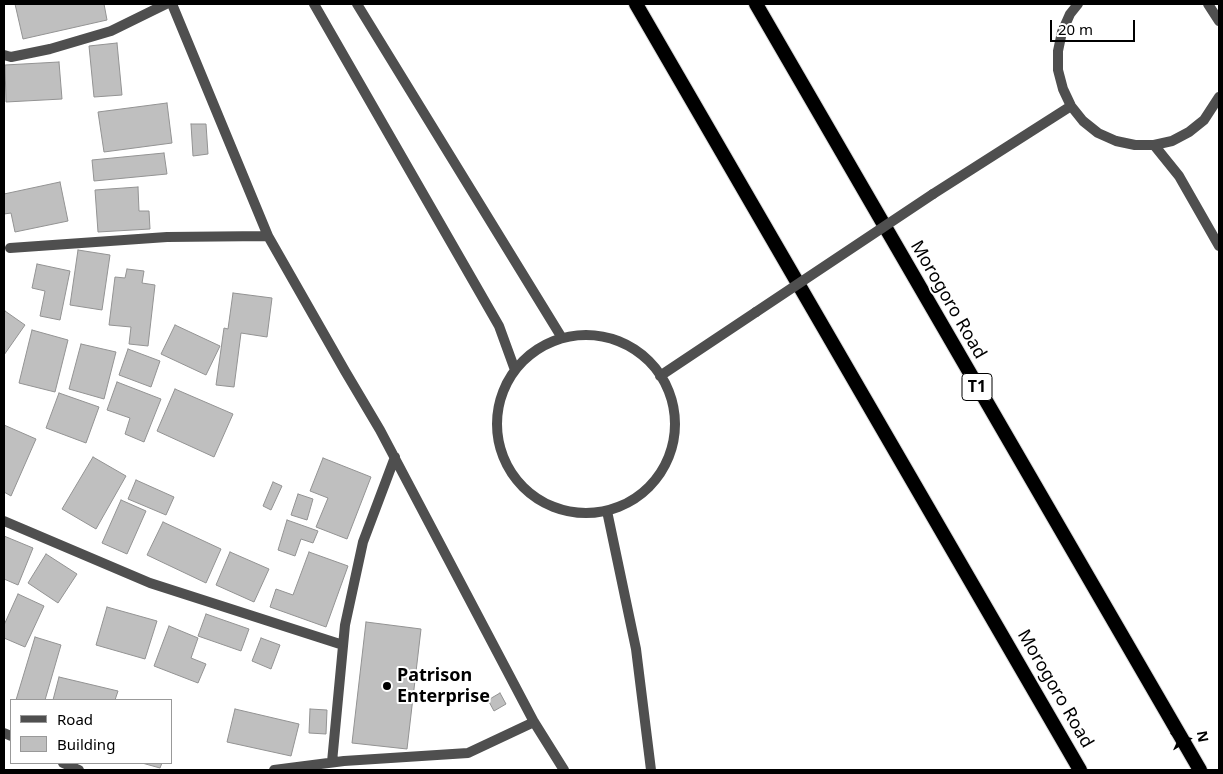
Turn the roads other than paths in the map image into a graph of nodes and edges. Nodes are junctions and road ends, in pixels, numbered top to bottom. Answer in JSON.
{"nodes":[{"id":1,"x":166,"y":4,"type":"edge"},
{"id":2,"x":172,"y":4,"type":"edge"},
{"id":3,"x":314,"y":4,"type":"edge"},
{"id":4,"x":357,"y":4,"type":"edge"},
{"id":5,"x":636,"y":4,"type":"edge"},
{"id":6,"x":756,"y":4,"type":"edge"},
{"id":7,"x":1067,"y":4,"type":"edge"},
{"id":8,"x":1078,"y":4,"type":"edge"},
{"id":9,"x":1208,"y":4,"type":"edge"},
{"id":10,"x":1070,"y":14,"type":"junction"},
{"id":11,"x":1219,"y":22,"type":"edge"},
{"id":12,"x":4,"y":55,"type":"edge"},
{"id":13,"x":1218,"y":104,"type":"edge"},
{"id":14,"x":1071,"y":106,"type":"junction"},
{"id":15,"x":1154,"y":145,"type":"junction"},
{"id":16,"x":268,"y":236,"type":"junction"},
{"id":17,"x":1219,"y":246,"type":"edge"},
{"id":18,"x":10,"y":248,"type":"dead end"},
{"id":19,"x":562,"y":338,"type":"junction"},
{"id":20,"x":515,"y":370,"type":"junction"},
{"id":21,"x":660,"y":376,"type":"junction"},
{"id":22,"x":395,"y":457,"type":"junction"},
{"id":23,"x":607,"y":511,"type":"junction"},
{"id":24,"x":4,"y":520,"type":"edge"},
{"id":25,"x":344,"y":645,"type":"junction"},
{"id":26,"x":534,"y":722,"type":"junction"},
{"id":27,"x":332,"y":762,"type":"junction"},
{"id":28,"x":65,"y":764,"type":"edge"},
{"id":29,"x":79,"y":770,"type":"edge"},
{"id":30,"x":274,"y":770,"type":"edge"},
{"id":31,"x":564,"y":770,"type":"edge"},
{"id":32,"x":651,"y":770,"type":"edge"},
{"id":33,"x":1080,"y":770,"type":"edge"},
{"id":34,"x":1200,"y":770,"type":"edge"}],
"edges":[{"from":1,"to":12,"type":"street"},
{"from":2,"to":16,"type":"street"},
{"from":3,"to":20,"type":"street"},
{"from":4,"to":19,"type":"street"},
{"from":5,"to":33,"type":"highway","name":"Morogoro Road"},
{"from":6,"to":34,"type":"highway","name":"Morogoro Road","number":"T1"},
{"from":7,"to":10,"type":"street"},
{"from":8,"to":10,"type":"street"},
{"from":9,"to":11,"type":"street"},
{"from":10,"to":14,"type":"street"},
{"from":13,"to":15,"type":"street"},
{"from":14,"to":15,"type":"street"},
{"from":14,"to":21,"type":"street","bridge":true},
{"from":15,"to":17,"type":"street"},
{"from":16,"to":18,"type":"street"},
{"from":16,"to":22,"type":"street"},
{"from":19,"to":20,"type":"street"},
{"from":19,"to":21,"type":"street"},
{"from":20,"to":23,"type":"street"},
{"from":21,"to":23,"type":"street"},
{"from":22,"to":25,"type":"street"},
{"from":22,"to":26,"type":"street"},
{"from":23,"to":32,"type":"street"},
{"from":24,"to":25,"type":"street"},
{"from":25,"to":27,"type":"street"},
{"from":26,"to":27,"type":"street"},
{"from":26,"to":31,"type":"street"},
{"from":27,"to":30,"type":"street"},
{"from":28,"to":29,"type":"street"}]}
